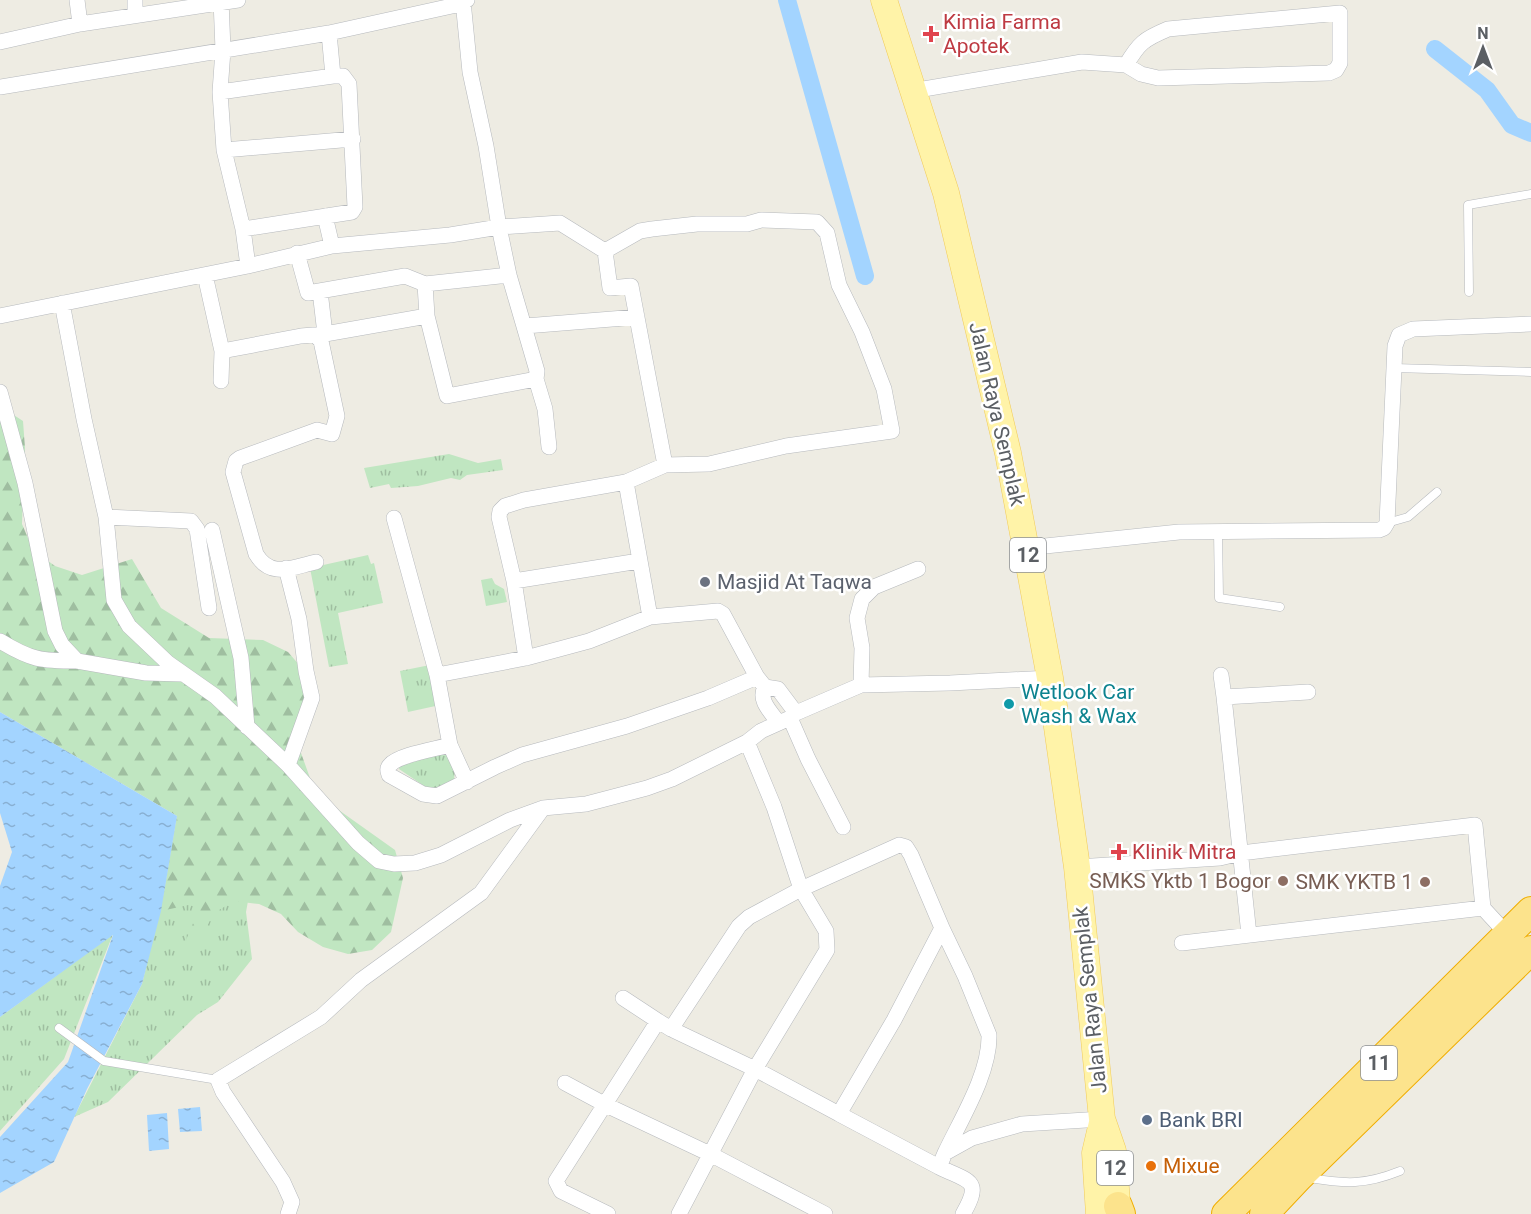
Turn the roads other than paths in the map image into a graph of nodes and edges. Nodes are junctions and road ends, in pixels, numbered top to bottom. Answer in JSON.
{"nodes":[{"id":1,"x":77,"y":0,"type":"edge"},
{"id":2,"x":238,"y":0,"type":"edge"},
{"id":3,"x":465,"y":0,"type":"edge"},
{"id":4,"x":884,"y":0,"type":"edge"},
{"id":5,"x":221,"y":2,"type":"edge"},
{"id":6,"x":135,"y":8,"type":"edge"},
{"id":7,"x":81,"y":24,"type":"junction"},
{"id":8,"x":328,"y":33,"type":"junction"},
{"id":9,"x":0,"y":42,"type":"edge"},
{"id":10,"x":223,"y":50,"type":"junction"},
{"id":11,"x":1126,"y":65,"type":"junction"},
{"id":12,"x":333,"y":76,"type":"junction"},
{"id":13,"x":0,"y":87,"type":"edge"},
{"id":14,"x":912,"y":91,"type":"junction"},
{"id":15,"x":220,"y":92,"type":"junction"},
{"id":16,"x":353,"y":139,"type":"junction"},
{"id":17,"x":224,"y":150,"type":"junction"},
{"id":18,"x":1531,"y":194,"type":"edge"},
{"id":19,"x":325,"y":216,"type":"junction"},
{"id":20,"x":499,"y":227,"type":"junction"},
{"id":21,"x":243,"y":229,"type":"junction"},
{"id":22,"x":332,"y":246,"type":"junction"},
{"id":23,"x":605,"y":251,"type":"junction"},
{"id":24,"x":297,"y":253,"type":"junction"},
{"id":25,"x":248,"y":266,"type":"junction"},
{"id":26,"x":205,"y":275,"type":"junction"},
{"id":27,"x":509,"y":275,"type":"junction"},
{"id":28,"x":425,"y":284,"type":"junction"},
{"id":29,"x":320,"y":291,"type":"junction"},
{"id":30,"x":1469,"y":292,"type":"dead end"},
{"id":31,"x":62,"y":303,"type":"junction"},
{"id":32,"x":427,"y":315,"type":"junction"},
{"id":33,"x":0,"y":316,"type":"edge"},
{"id":34,"x":637,"y":317,"type":"junction"},
{"id":35,"x":1531,"y":324,"type":"edge"},
{"id":36,"x":525,"y":326,"type":"junction"},
{"id":37,"x":320,"y":335,"type":"junction"},
{"id":38,"x":222,"y":351,"type":"junction"},
{"id":39,"x":1394,"y":368,"type":"junction"},
{"id":40,"x":1531,"y":372,"type":"edge"},
{"id":41,"x":537,"y":379,"type":"junction"},
{"id":42,"x":221,"y":381,"type":"dead end"},
{"id":43,"x":0,"y":392,"type":"edge"},
{"id":44,"x":549,"y":447,"type":"dead end"},
{"id":45,"x":665,"y":465,"type":"junction"},
{"id":46,"x":626,"y":482,"type":"junction"},
{"id":47,"x":1437,"y":492,"type":"dead end"},
{"id":48,"x":106,"y":518,"type":"junction"},
{"id":49,"x":394,"y":518,"type":"dead end"},
{"id":50,"x":1387,"y":524,"type":"junction"},
{"id":51,"x":212,"y":530,"type":"dead end"},
{"id":52,"x":1218,"y":531,"type":"junction"},
{"id":53,"x":1026,"y":548,"type":"junction"},
{"id":54,"x":639,"y":561,"type":"junction"},
{"id":55,"x":316,"y":562,"type":"dead end"},
{"id":56,"x":286,"y":568,"type":"junction"},
{"id":57,"x":918,"y":569,"type":"dead end"},
{"id":58,"x":514,"y":581,"type":"junction"},
{"id":59,"x":1280,"y":607,"type":"dead end"},
{"id":60,"x":209,"y":608,"type":"dead end"},
{"id":61,"x":650,"y":617,"type":"junction"},
{"id":62,"x":0,"y":641,"type":"edge"},
{"id":63,"x":526,"y":658,"type":"junction"},
{"id":64,"x":77,"y":661,"type":"junction"},
{"id":65,"x":182,"y":674,"type":"junction"},
{"id":66,"x":437,"y":675,"type":"junction"},
{"id":67,"x":1221,"y":675,"type":"dead end"},
{"id":68,"x":1050,"y":678,"type":"junction"},
{"id":69,"x":761,"y":682,"type":"junction"},
{"id":70,"x":861,"y":685,"type":"junction"},
{"id":71,"x":1308,"y":692,"type":"dead end"},
{"id":72,"x":1224,"y":697,"type":"junction"},
{"id":73,"x":788,"y":718,"type":"junction"},
{"id":74,"x":247,"y":727,"type":"junction"},
{"id":75,"x":747,"y":742,"type":"junction"},
{"id":76,"x":450,"y":745,"type":"junction"},
{"id":77,"x":288,"y":765,"type":"junction"},
{"id":78,"x":467,"y":782,"type":"junction"},
{"id":79,"x":543,"y":808,"type":"junction"},
{"id":80,"x":843,"y":827,"type":"dead end"},
{"id":81,"x":1241,"y":853,"type":"junction"},
{"id":82,"x":1077,"y":867,"type":"junction"},
{"id":83,"x":801,"y":889,"type":"junction"},
{"id":84,"x":1483,"y":908,"type":"junction"},
{"id":85,"x":1531,"y":911,"type":"edge"},
{"id":86,"x":942,"y":928,"type":"junction"},
{"id":87,"x":1249,"y":935,"type":"junction"},
{"id":88,"x":1182,"y":943,"type":"dead end"},
{"id":89,"x":1520,"y":943,"type":"edge"},
{"id":90,"x":623,"y":998,"type":"dead end"},
{"id":91,"x":664,"y":1025,"type":"junction"},
{"id":92,"x":59,"y":1028,"type":"dead end"},
{"id":93,"x":755,"y":1069,"type":"junction"},
{"id":94,"x":218,"y":1080,"type":"junction"},
{"id":95,"x":565,"y":1083,"type":"dead end"},
{"id":96,"x":606,"y":1105,"type":"junction"},
{"id":97,"x":839,"y":1114,"type":"junction"},
{"id":98,"x":1102,"y":1121,"type":"junction"},
{"id":99,"x":711,"y":1154,"type":"junction"},
{"id":100,"x":942,"y":1160,"type":"junction"},
{"id":101,"x":1400,"y":1171,"type":"dead end"},
{"id":102,"x":1299,"y":1176,"type":"junction"},
{"id":103,"x":1114,"y":1212,"type":"edge"},
{"id":104,"x":1265,"y":1213,"type":"edge"},
{"id":105,"x":288,"y":1214,"type":"edge"},
{"id":106,"x":608,"y":1214,"type":"edge"},
{"id":107,"x":679,"y":1214,"type":"edge"},
{"id":108,"x":825,"y":1214,"type":"edge"},
{"id":109,"x":963,"y":1214,"type":"edge"},
{"id":110,"x":1226,"y":1214,"type":"edge"}],
"edges":[{"from":1,"to":7,"type":"street"},
{"from":2,"to":5,"type":"street"},
{"from":3,"to":8,"type":"street"},
{"from":3,"to":20,"type":"street"},
{"from":4,"to":14,"type":"main road","name":"Jalan Raya Semplak","number":"12"},
{"from":5,"to":6,"type":"street"},
{"from":5,"to":10,"type":"street"},
{"from":6,"to":7,"type":"street"},
{"from":7,"to":9,"type":"street"},
{"from":8,"to":10,"type":"street"},
{"from":8,"to":12,"type":"street"},
{"from":10,"to":13,"type":"street"},
{"from":10,"to":15,"type":"street"},
{"from":11,"to":11,"type":"street"},
{"from":11,"to":14,"type":"street"},
{"from":12,"to":15,"type":"street"},
{"from":12,"to":16,"type":"street"},
{"from":14,"to":53,"type":"main road","name":"Jalan Raya Semplak","number":"12"},
{"from":15,"to":17,"type":"street"},
{"from":16,"to":17,"type":"street"},
{"from":16,"to":19,"type":"street"},
{"from":17,"to":21,"type":"street"},
{"from":18,"to":30,"type":"lane"},
{"from":19,"to":21,"type":"street"},
{"from":19,"to":22,"type":"street"},
{"from":20,"to":22,"type":"street"},
{"from":20,"to":23,"type":"street"},
{"from":20,"to":27,"type":"street"},
{"from":21,"to":25,"type":"street"},
{"from":22,"to":24,"type":"street"},
{"from":23,"to":34,"type":"street"},
{"from":23,"to":45,"type":"street"},
{"from":24,"to":25,"type":"street"},
{"from":24,"to":29,"type":"street"},
{"from":25,"to":26,"type":"street"},
{"from":26,"to":31,"type":"street"},
{"from":26,"to":38,"type":"street"},
{"from":27,"to":28,"type":"street"},
{"from":27,"to":36,"type":"street"},
{"from":28,"to":29,"type":"street"},
{"from":28,"to":32,"type":"street"},
{"from":29,"to":37,"type":"street"},
{"from":31,"to":33,"type":"street"},
{"from":31,"to":48,"type":"street"},
{"from":32,"to":37,"type":"street"},
{"from":32,"to":41,"type":"street"},
{"from":34,"to":36,"type":"street"},
{"from":34,"to":45,"type":"street"},
{"from":35,"to":39,"type":"street"},
{"from":36,"to":41,"type":"street"},
{"from":37,"to":38,"type":"street"},
{"from":37,"to":56,"type":"street"},
{"from":38,"to":42,"type":"street"},
{"from":39,"to":40,"type":"lane"},
{"from":39,"to":50,"type":"street"},
{"from":41,"to":44,"type":"street"},
{"from":43,"to":64,"type":"street"},
{"from":45,"to":46,"type":"street"},
{"from":46,"to":54,"type":"street"},
{"from":46,"to":58,"type":"street"},
{"from":47,"to":50,"type":"lane"},
{"from":48,"to":60,"type":"street"},
{"from":48,"to":65,"type":"street"},
{"from":49,"to":66,"type":"street"},
{"from":50,"to":52,"type":"street"},
{"from":51,"to":74,"type":"street"},
{"from":52,"to":53,"type":"street"},
{"from":52,"to":59,"type":"lane"},
{"from":53,"to":68,"type":"main road","name":"Jalan Raya Semplak","number":"12"},
{"from":54,"to":58,"type":"street"},
{"from":54,"to":61,"type":"street"},
{"from":55,"to":56,"type":"street"},
{"from":56,"to":77,"type":"street"},
{"from":57,"to":70,"type":"street"},
{"from":58,"to":63,"type":"street"},
{"from":61,"to":63,"type":"street"},
{"from":61,"to":69,"type":"street"},
{"from":62,"to":64,"type":"street"},
{"from":63,"to":66,"type":"street"},
{"from":64,"to":65,"type":"street"},
{"from":65,"to":74,"type":"street"},
{"from":66,"to":76,"type":"street"},
{"from":67,"to":72,"type":"street"},
{"from":68,"to":70,"type":"street"},
{"from":68,"to":82,"type":"main road","name":"Jalan Raya Semplak","number":"12"},
{"from":69,"to":73,"type":"street"},
{"from":69,"to":78,"type":"street"},
{"from":70,"to":73,"type":"street"},
{"from":71,"to":72,"type":"street"},
{"from":72,"to":81,"type":"street"},
{"from":73,"to":75,"type":"street"},
{"from":73,"to":80,"type":"street"},
{"from":74,"to":77,"type":"street"},
{"from":75,"to":79,"type":"street"},
{"from":75,"to":83,"type":"street"},
{"from":76,"to":78,"type":"street"},
{"from":76,"to":78,"type":"street"},
{"from":77,"to":79,"type":"street"},
{"from":79,"to":94,"type":"street"},
{"from":81,"to":82,"type":"street"},
{"from":81,"to":84,"type":"street"},
{"from":81,"to":87,"type":"street"},
{"from":82,"to":98,"type":"main road","name":"Jalan Raya Semplak","number":"12"},
{"from":83,"to":86,"type":"street"},
{"from":83,"to":91,"type":"street"},
{"from":83,"to":93,"type":"street"},
{"from":84,"to":87,"type":"street"},
{"from":84,"to":89,"type":"street"},
{"from":85,"to":89,"type":"highway","number":"11"},
{"from":86,"to":97,"type":"street"},
{"from":86,"to":100,"type":"street"},
{"from":87,"to":88,"type":"street"},
{"from":89,"to":102,"type":"highway","number":"11"},
{"from":89,"to":110,"type":"highway","number":"11"},
{"from":90,"to":91,"type":"street"},
{"from":91,"to":93,"type":"street"},
{"from":91,"to":96,"type":"street"},
{"from":92,"to":94,"type":"lane"},
{"from":93,"to":97,"type":"street"},
{"from":93,"to":99,"type":"street"},
{"from":94,"to":105,"type":"street"},
{"from":95,"to":96,"type":"street"},
{"from":96,"to":99,"type":"street"},
{"from":96,"to":106,"type":"street"},
{"from":97,"to":100,"type":"street"},
{"from":98,"to":100,"type":"street"},
{"from":98,"to":103,"type":"main road","name":"Jalan Raya Semplak","number":"12"},
{"from":99,"to":107,"type":"street"},
{"from":99,"to":108,"type":"street"},
{"from":100,"to":109,"type":"street"},
{"from":101,"to":102,"type":"lane"},
{"from":102,"to":104,"type":"highway","number":"11"}]}
